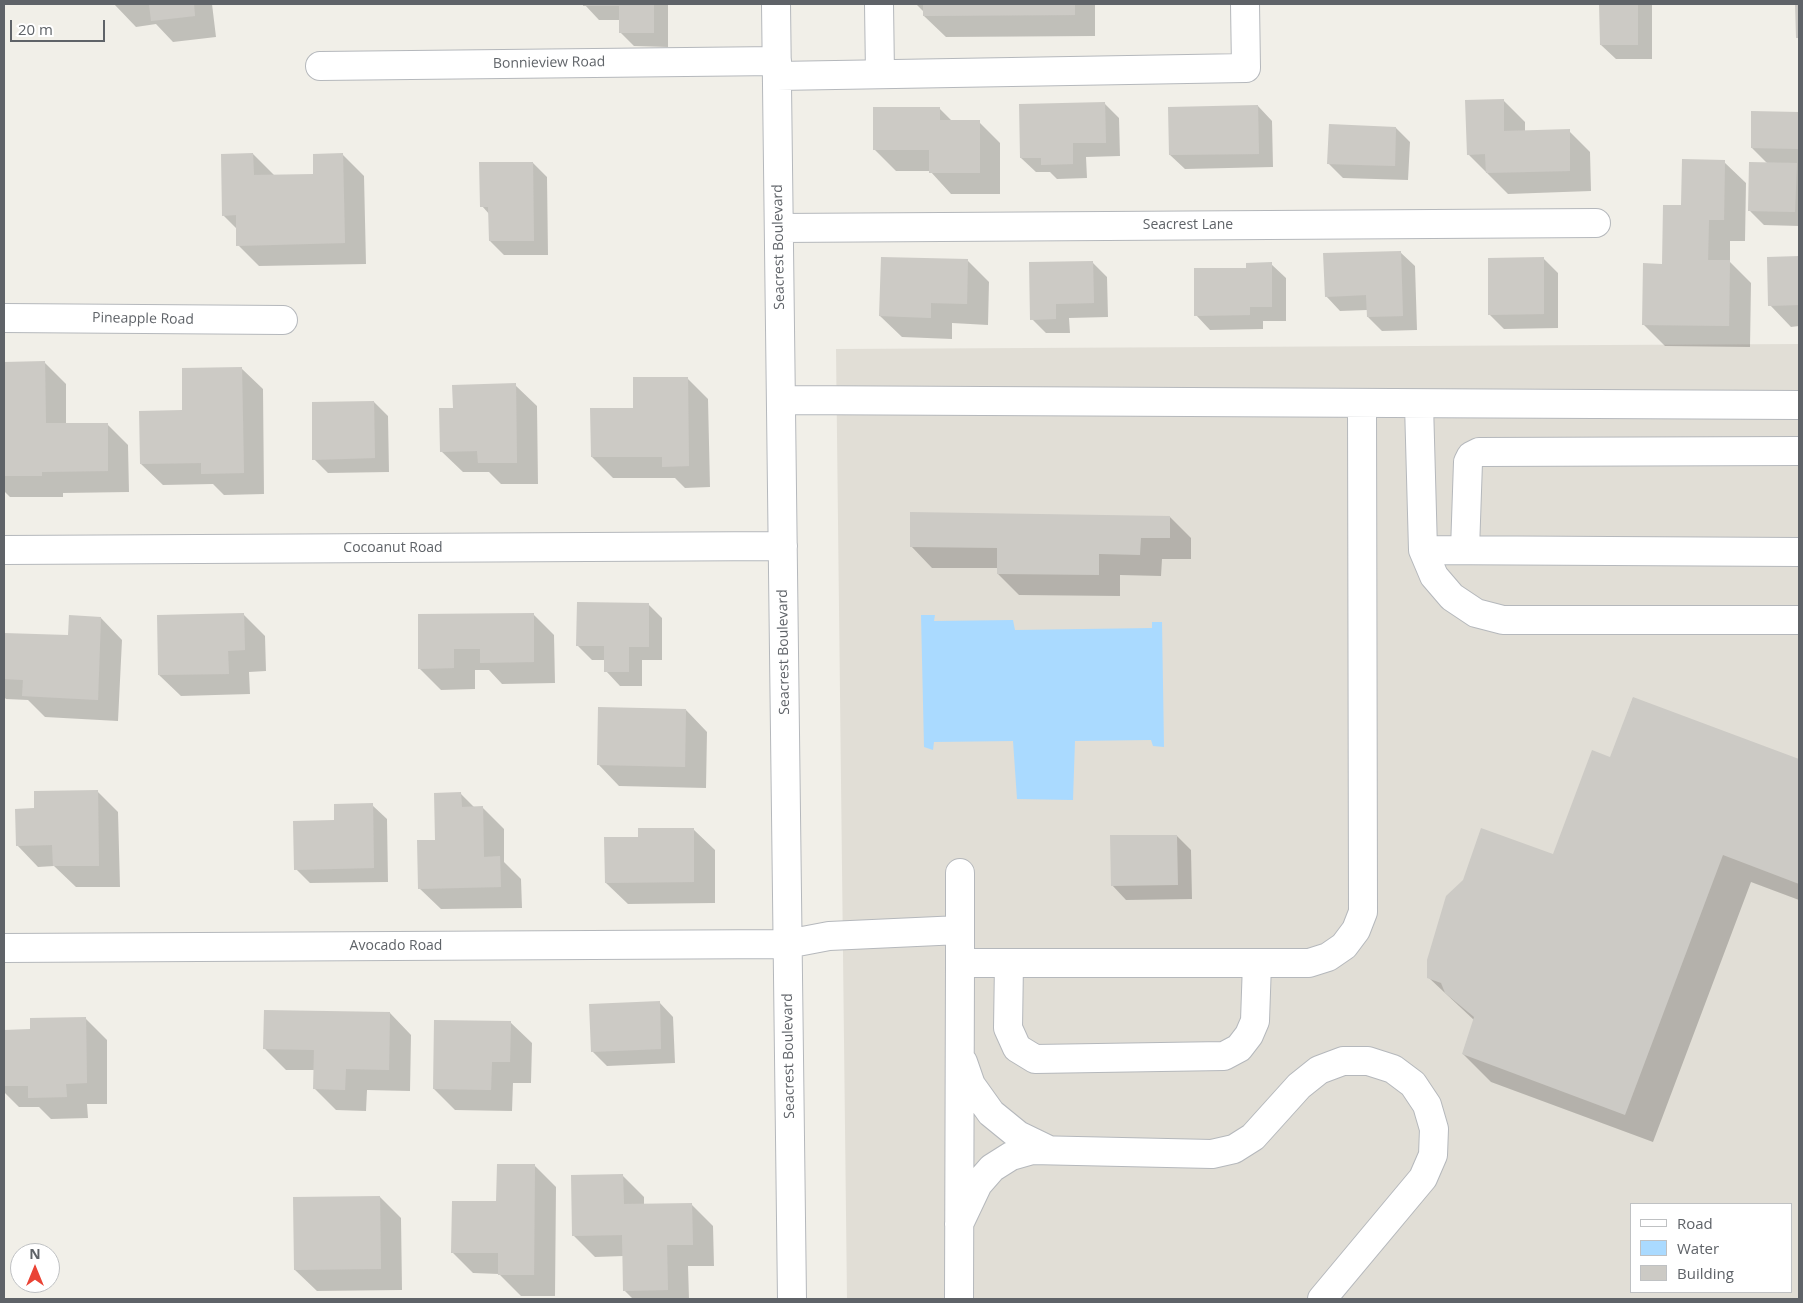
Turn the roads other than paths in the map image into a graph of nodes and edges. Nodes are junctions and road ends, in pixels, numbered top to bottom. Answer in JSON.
{"nodes":[{"id":1,"x":776,"y":4,"type":"edge"},
{"id":2,"x":879,"y":4,"type":"edge"},
{"id":3,"x":1245,"y":4,"type":"edge"},
{"id":4,"x":320,"y":66,"type":"dead end"},
{"id":5,"x":777,"y":69,"type":"junction"},
{"id":6,"x":880,"y":74,"type":"junction"},
{"id":7,"x":1596,"y":223,"type":"dead end"},
{"id":8,"x":779,"y":228,"type":"junction"},
{"id":9,"x":4,"y":318,"type":"edge"},
{"id":10,"x":283,"y":320,"type":"dead end"},
{"id":11,"x":781,"y":400,"type":"junction"},
{"id":12,"x":1362,"y":403,"type":"junction"},
{"id":13,"x":1419,"y":404,"type":"junction"},
{"id":14,"x":1799,"y":405,"type":"edge"},
{"id":15,"x":1799,"y":451,"type":"edge"},
{"id":16,"x":783,"y":546,"type":"junction"},
{"id":17,"x":4,"y":550,"type":"edge"},
{"id":18,"x":1423,"y":550,"type":"junction"},
{"id":19,"x":1465,"y":550,"type":"junction"},
{"id":20,"x":1799,"y":552,"type":"edge"},
{"id":21,"x":1799,"y":620,"type":"edge"},
{"id":22,"x":960,"y":873,"type":"dead end"},
{"id":23,"x":960,"y":930,"type":"junction"},
{"id":24,"x":787,"y":944,"type":"junction"},
{"id":25,"x":4,"y":948,"type":"edge"},
{"id":26,"x":960,"y":963,"type":"junction"},
{"id":27,"x":1009,"y":963,"type":"junction"},
{"id":28,"x":1257,"y":963,"type":"junction"},
{"id":29,"x":960,"y":1051,"type":"junction"},
{"id":30,"x":1049,"y":1150,"type":"junction"},
{"id":31,"x":959,"y":1224,"type":"junction"},
{"id":32,"x":792,"y":1299,"type":"edge"},
{"id":33,"x":959,"y":1299,"type":"edge"},
{"id":34,"x":1322,"y":1299,"type":"edge"}],
"edges":[{"from":1,"to":5,"type":"street","name":"Seacrest Boulevard"},
{"from":2,"to":6,"type":"street"},
{"from":3,"to":6,"type":"street","name":"Bonnieview Road"},
{"from":4,"to":5,"type":"street","name":"Bonnieview Road"},
{"from":5,"to":6,"type":"street","name":"Bonnieview Road"},
{"from":5,"to":8,"type":"street","name":"Seacrest Boulevard"},
{"from":7,"to":8,"type":"street","name":"Seacrest Lane"},
{"from":8,"to":11,"type":"street","name":"Seacrest Boulevard"},
{"from":9,"to":10,"type":"street","name":"Pineapple Road"},
{"from":11,"to":12,"type":"street"},
{"from":11,"to":16,"type":"street","name":"Seacrest Boulevard"},
{"from":12,"to":13,"type":"street"},
{"from":12,"to":28,"type":"street"},
{"from":13,"to":14,"type":"street"},
{"from":13,"to":18,"type":"street"},
{"from":15,"to":19,"type":"street"},
{"from":16,"to":17,"type":"street","name":"Cocoanut Road"},
{"from":16,"to":24,"type":"street","name":"Seacrest Boulevard"},
{"from":18,"to":19,"type":"street"},
{"from":18,"to":21,"type":"street"},
{"from":19,"to":20,"type":"street"},
{"from":22,"to":23,"type":"street"},
{"from":23,"to":24,"type":"street","name":"Avocado Road"},
{"from":23,"to":26,"type":"street"},
{"from":24,"to":25,"type":"street","name":"Avocado Road"},
{"from":24,"to":32,"type":"street","name":"Seacrest Boulevard"},
{"from":26,"to":27,"type":"street"},
{"from":26,"to":29,"type":"street"},
{"from":27,"to":28,"type":"street"},
{"from":27,"to":28,"type":"street"},
{"from":29,"to":30,"type":"street"},
{"from":29,"to":31,"type":"street"},
{"from":30,"to":31,"type":"street"},
{"from":30,"to":34,"type":"street"},
{"from":31,"to":33,"type":"street"}]}
